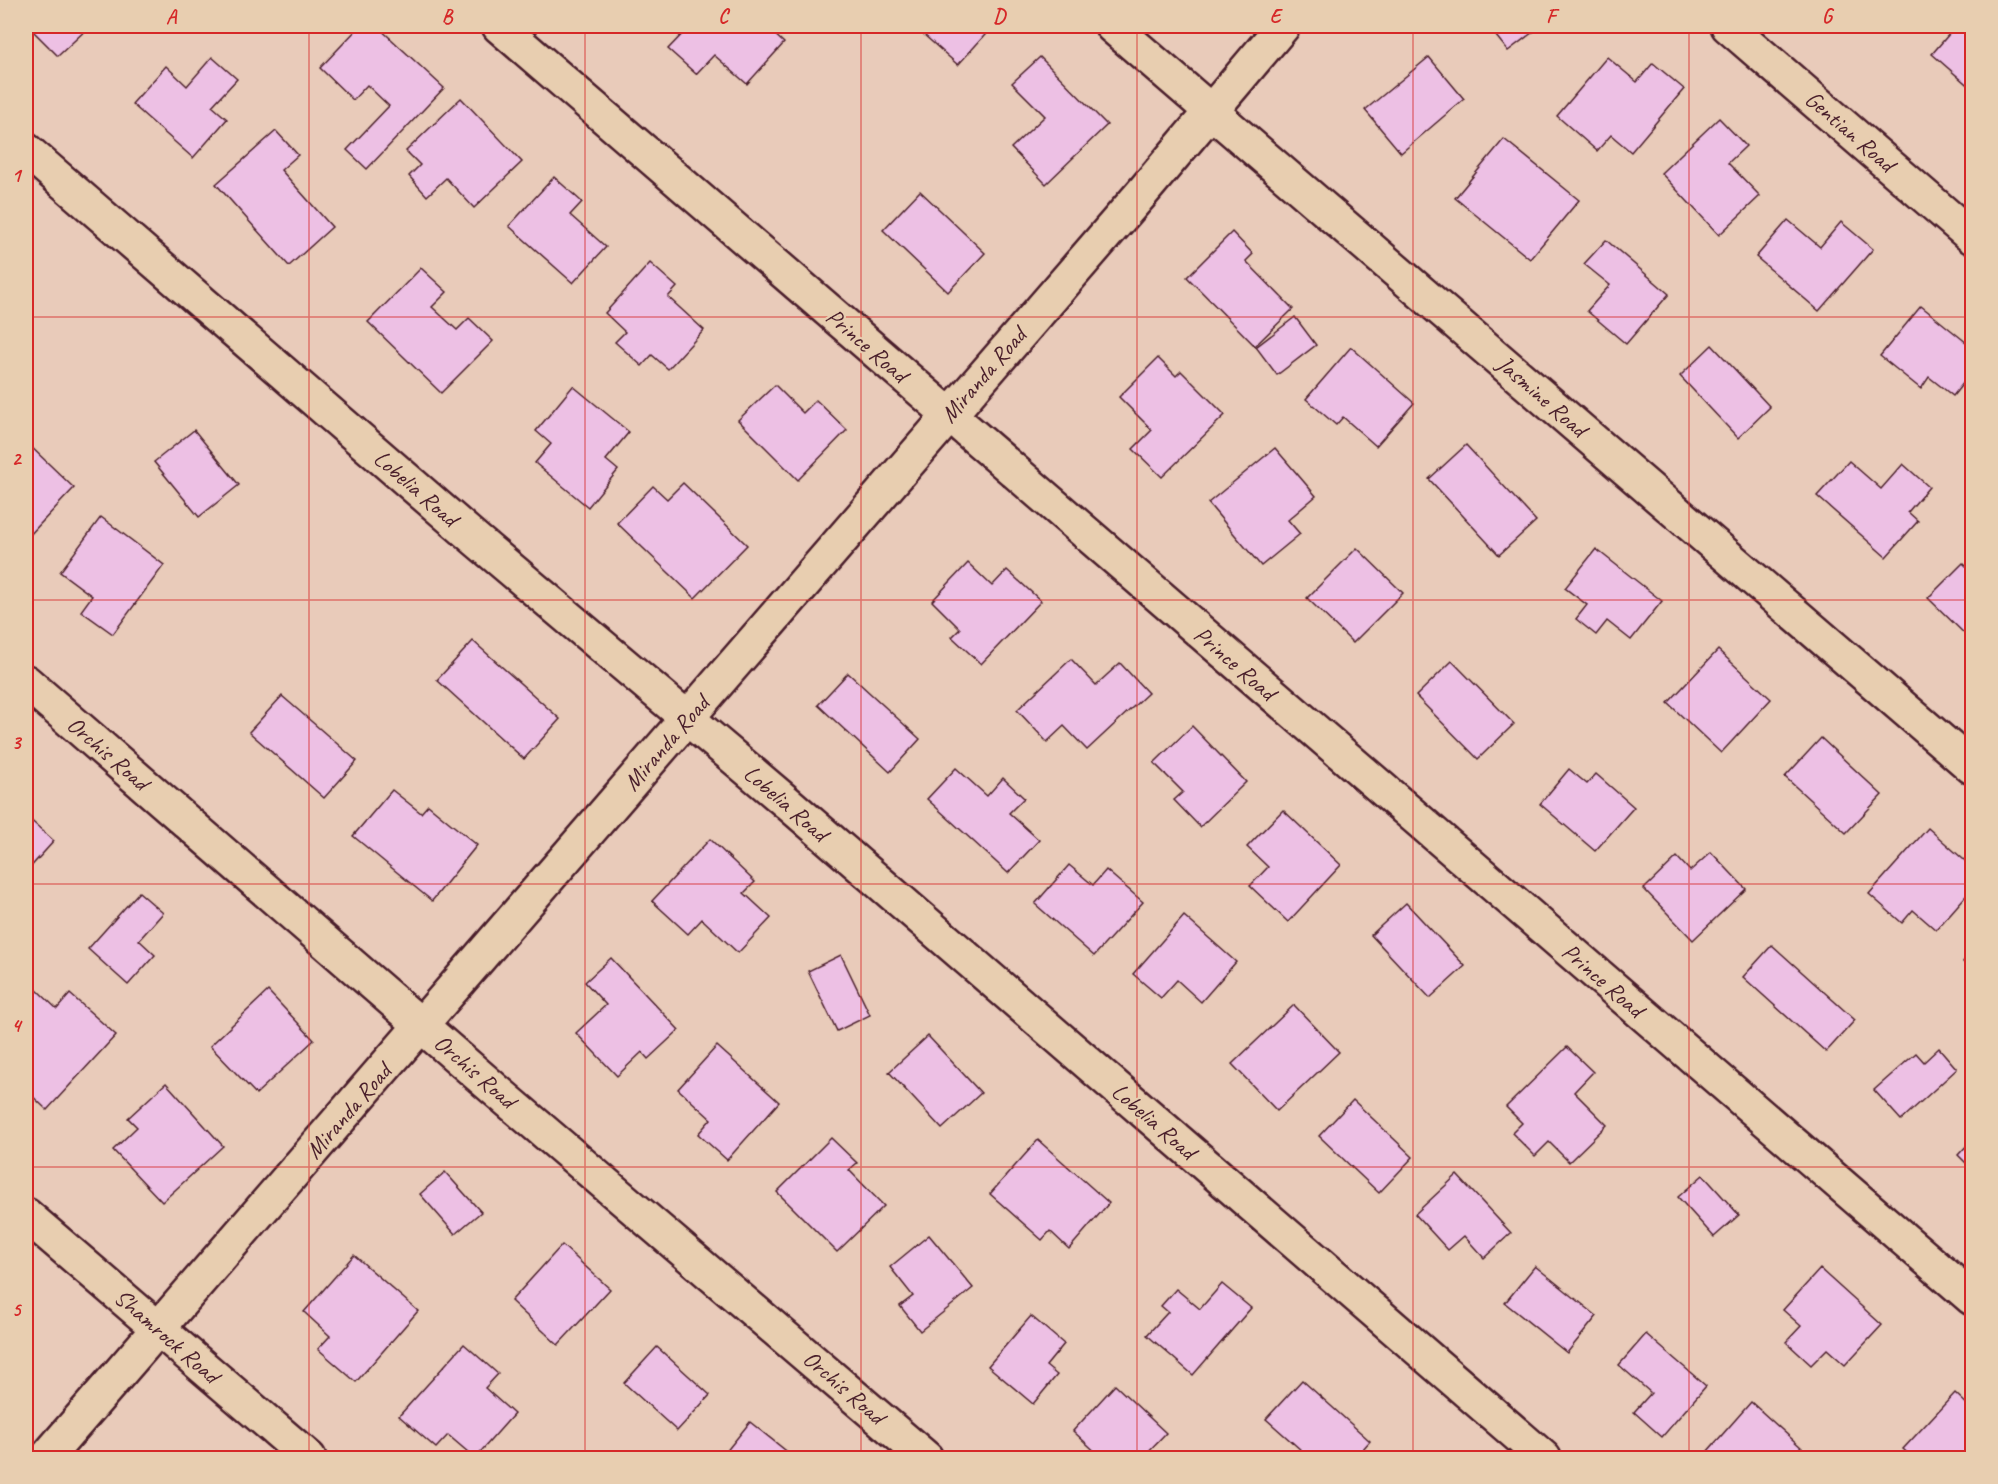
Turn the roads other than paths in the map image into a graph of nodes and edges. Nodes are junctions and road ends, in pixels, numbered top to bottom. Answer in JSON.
{"nodes":[{"id":1,"x":499,"y":26,"type":"edge"},
{"id":2,"x":1112,"y":26,"type":"edge"},
{"id":3,"x":1283,"y":26,"type":"edge"},
{"id":4,"x":1728,"y":26,"type":"edge"},
{"id":5,"x":1210,"y":111,"type":"junction"},
{"id":6,"x":26,"y":150,"type":"edge"},
{"id":7,"x":1972,"y":237,"type":"edge"},
{"id":8,"x":948,"y":415,"type":"junction"},
{"id":9,"x":26,"y":682,"type":"edge"},
{"id":10,"x":687,"y":718,"type":"junction"},
{"id":11,"x":1972,"y":767,"type":"edge"},
{"id":12,"x":423,"y":1025,"type":"junction"},
{"id":13,"x":26,"y":1215,"type":"edge"},
{"id":14,"x":1972,"y":1298,"type":"edge"},
{"id":15,"x":159,"y":1329,"type":"junction"},
{"id":16,"x":46,"y":1458,"type":"edge"},
{"id":17,"x":309,"y":1458,"type":"edge"},
{"id":18,"x":926,"y":1458,"type":"edge"},
{"id":19,"x":1544,"y":1458,"type":"edge"}],
"edges":[{"from":1,"to":8,"type":"street","name":"Prince Road"},
{"from":2,"to":5,"type":"street","name":"Jasmine Road"},
{"from":3,"to":5,"type":"street","name":"Miranda Road"},
{"from":4,"to":7,"type":"street","name":"Gentian Road"},
{"from":5,"to":8,"type":"street","name":"Miranda Road"},
{"from":5,"to":11,"type":"street","name":"Jasmine Road"},
{"from":6,"to":10,"type":"street","name":"Lobelia Road"},
{"from":8,"to":10,"type":"street","name":"Miranda Road"},
{"from":8,"to":14,"type":"street","name":"Prince Road"},
{"from":9,"to":12,"type":"street","name":"Orchis Road"},
{"from":10,"to":12,"type":"street","name":"Miranda Road"},
{"from":10,"to":19,"type":"street","name":"Lobelia Road"},
{"from":12,"to":15,"type":"street","name":"Miranda Road"},
{"from":12,"to":18,"type":"street","name":"Orchis Road"},
{"from":13,"to":15,"type":"street","name":"Shamrock Road"},
{"from":15,"to":16,"type":"street","name":"Miranda Road"},
{"from":15,"to":17,"type":"street","name":"Shamrock Road"}]}
